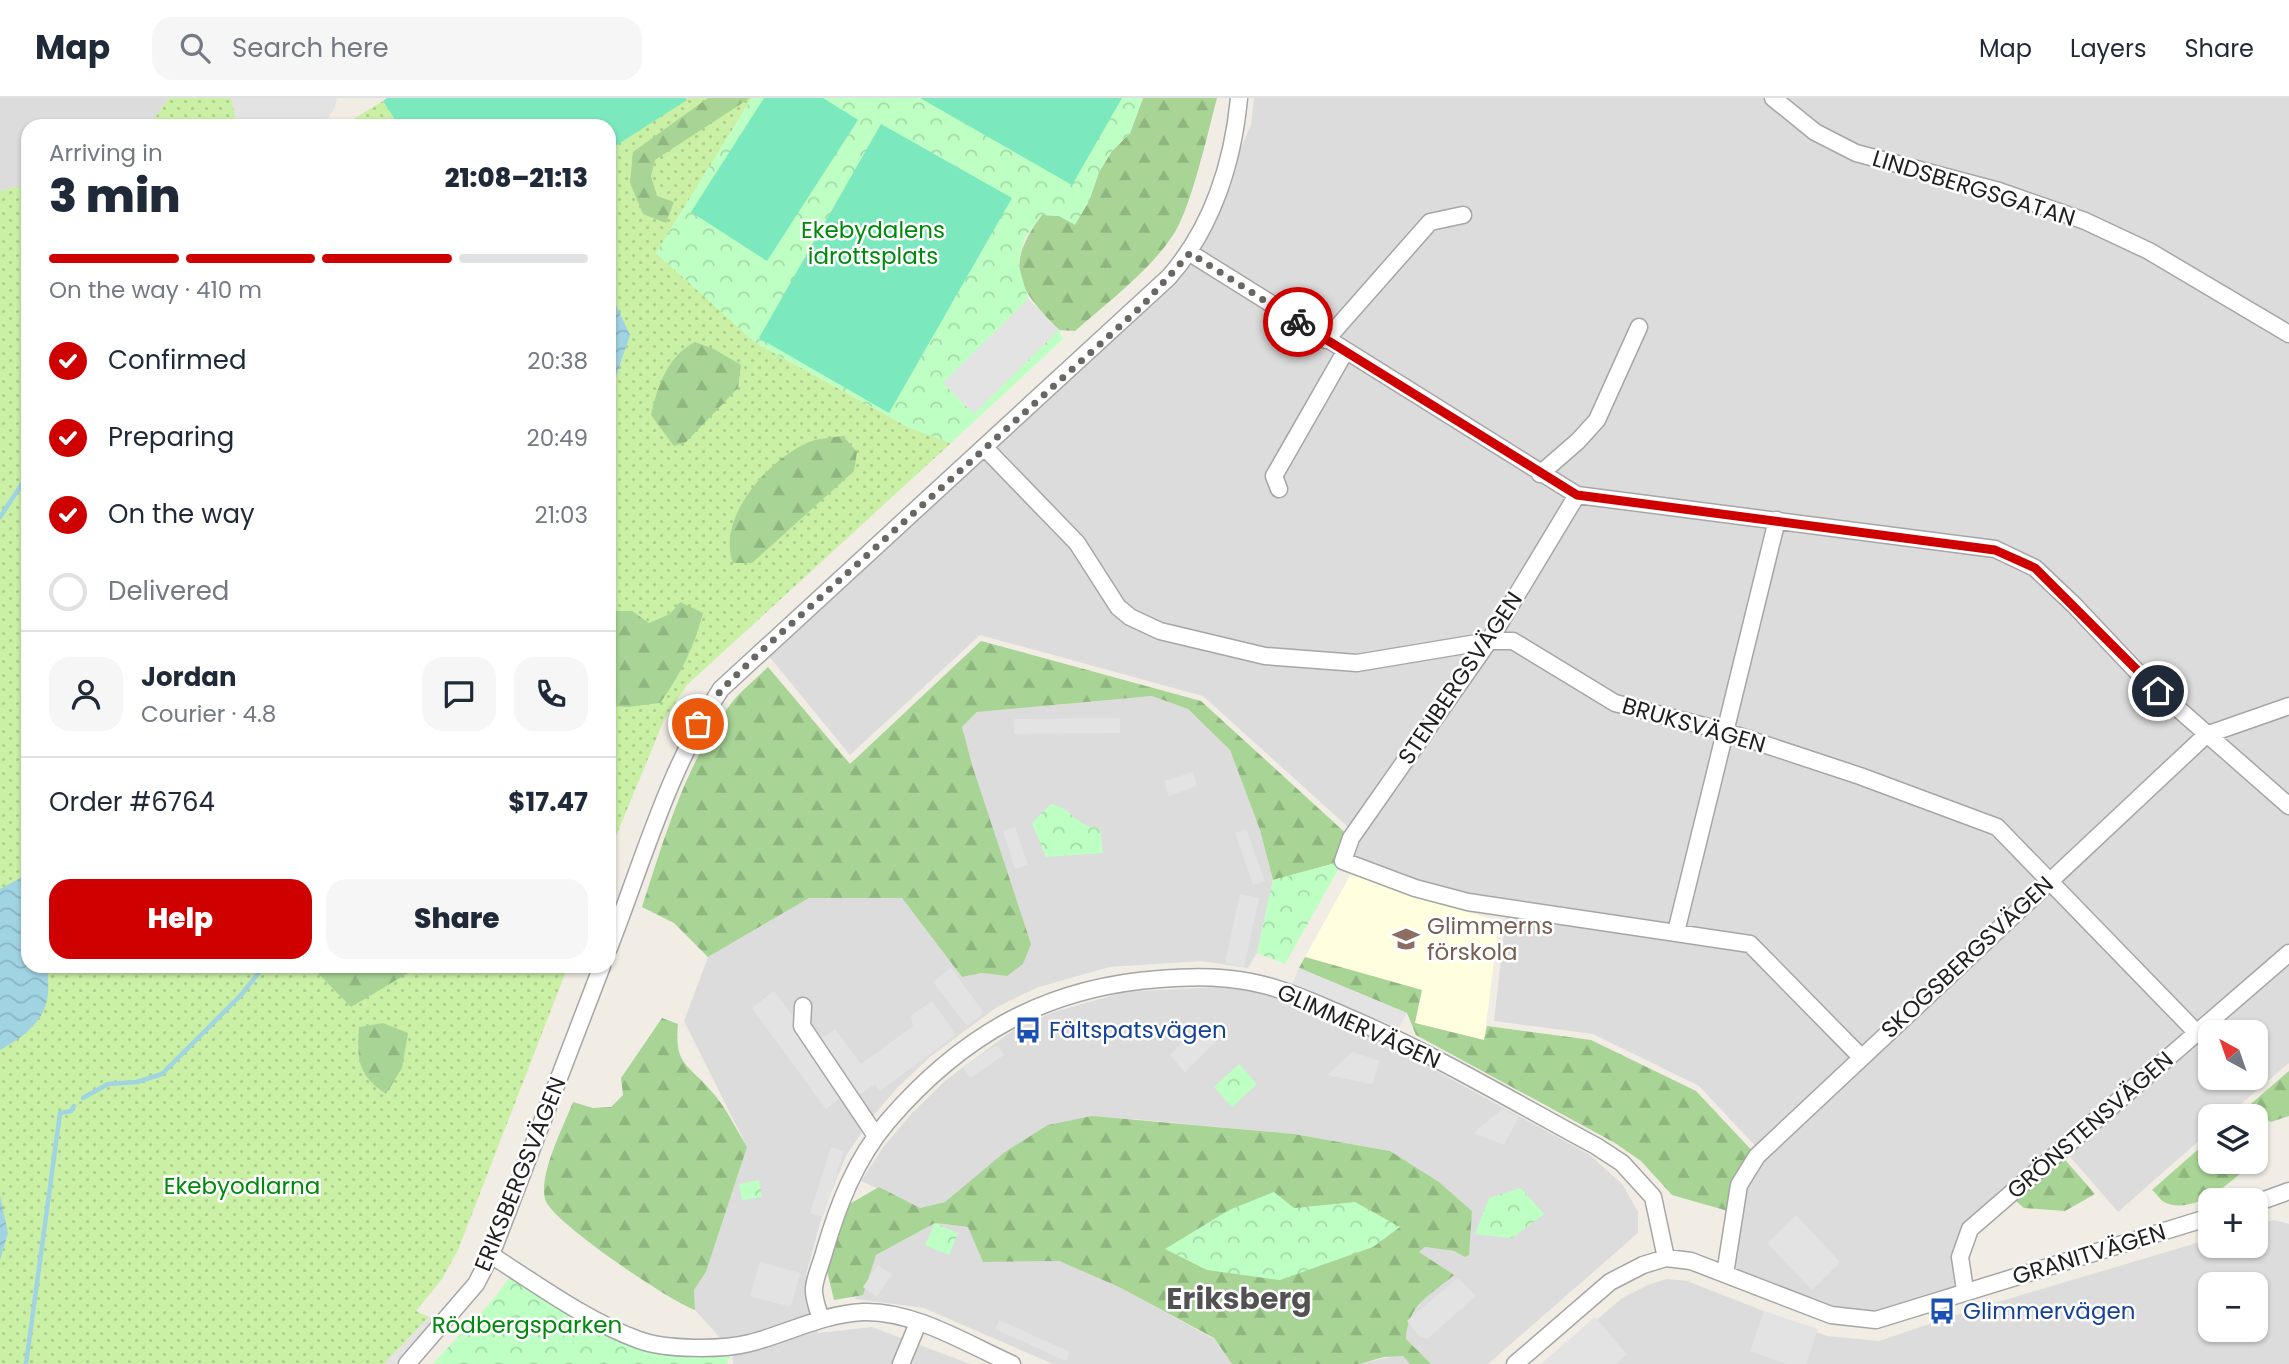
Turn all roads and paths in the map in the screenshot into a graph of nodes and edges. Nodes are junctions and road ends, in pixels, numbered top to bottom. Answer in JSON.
{"nodes":[{"id":1,"x":1239,"y":98,"type":"edge"},
{"id":2,"x":1773,"y":98,"type":"edge"},
{"id":3,"x":1463,"y":215,"type":"dead end"},
{"id":4,"x":1190,"y":253,"type":"junction"},
{"id":5,"x":1639,"y":327,"type":"dead end"},
{"id":6,"x":2289,"y":334,"type":"edge"},
{"id":7,"x":1326,"y":340,"type":"junction"},
{"id":8,"x":1345,"y":352,"type":"junction"},
{"id":9,"x":985,"y":448,"type":"junction"},
{"id":10,"x":1540,"y":474,"type":"junction"},
{"id":11,"x":1279,"y":489,"type":"dead end"},
{"id":12,"x":1577,"y":495,"type":"junction"},
{"id":13,"x":1777,"y":520,"type":"junction"},
{"id":14,"x":1489,"y":641,"type":"junction"},
{"id":15,"x":2289,"y":706,"type":"edge"},
{"id":16,"x":1724,"y":731,"type":"junction"},
{"id":17,"x":2206,"y":734,"type":"junction"},
{"id":18,"x":2289,"y":806,"type":"edge"},
{"id":19,"x":2050,"y":879,"type":"junction"},
{"id":20,"x":616,"y":930,"type":"edge"},
{"id":21,"x":1676,"y":932,"type":"junction"},
{"id":22,"x":2289,"y":953,"type":"edge"},
{"id":23,"x":599,"y":973,"type":"edge"},
{"id":24,"x":803,"y":1006,"type":"dead end"},
{"id":25,"x":2197,"y":1033,"type":"junction"},
{"id":26,"x":1861,"y":1057,"type":"junction"},
{"id":27,"x":876,"y":1136,"type":"junction"},
{"id":28,"x":2289,"y":1191,"type":"edge"},
{"id":29,"x":2268,"y":1199,"type":"edge"},
{"id":30,"x":2198,"y":1221,"type":"edge"},
{"id":31,"x":491,"y":1255,"type":"junction"},
{"id":32,"x":1666,"y":1258,"type":"junction"},
{"id":33,"x":1725,"y":1274,"type":"junction"},
{"id":34,"x":1965,"y":1290,"type":"junction"},
{"id":35,"x":821,"y":1319,"type":"junction"},
{"id":36,"x":918,"y":1323,"type":"junction"},
{"id":37,"x":407,"y":1364,"type":"edge"},
{"id":38,"x":901,"y":1364,"type":"edge"},
{"id":39,"x":1012,"y":1364,"type":"edge"},
{"id":40,"x":1515,"y":1364,"type":"edge"}],
"edges":[{"from":1,"to":4,"type":"street"},
{"from":2,"to":6,"type":"street","name":"LINDSBERGSGATAN"},
{"from":3,"to":7,"type":"street"},
{"from":4,"to":7,"type":"street"},
{"from":4,"to":9,"type":"street"},
{"from":5,"to":10,"type":"street"},
{"from":7,"to":8,"type":"street"},
{"from":8,"to":10,"type":"street"},
{"from":8,"to":11,"type":"street"},
{"from":9,"to":14,"type":"street","name":"BRUKSVÄGEN"},
{"from":9,"to":20,"type":"street"},
{"from":10,"to":12,"type":"street"},
{"from":12,"to":13,"type":"street"},
{"from":12,"to":14,"type":"street","name":"STENBERGSVÄGEN"},
{"from":13,"to":16,"type":"street"},
{"from":13,"to":17,"type":"street"},
{"from":14,"to":16,"type":"street","name":"BRUKSVÄGEN"},
{"from":14,"to":21,"type":"street","name":"STENBERGSVÄGEN"},
{"from":15,"to":17,"type":"street","name":"SKOGSBERGSVÄGEN"},
{"from":16,"to":19,"type":"street","name":"BRUKSVÄGEN"},
{"from":16,"to":21,"type":"street"},
{"from":17,"to":18,"type":"street"},
{"from":17,"to":19,"type":"street","name":"SKOGSBERGSVÄGEN"},
{"from":19,"to":25,"type":"street","name":"BRUKSVÄGEN"},
{"from":19,"to":26,"type":"street","name":"SKOGSBERGSVÄGEN"},
{"from":21,"to":26,"type":"street"},
{"from":22,"to":25,"type":"street","name":"GRÖNSTENSVÄGEN"},
{"from":23,"to":31,"type":"street","name":"ERIKSBERGSVÄGEN"},
{"from":24,"to":27,"type":"street"},
{"from":25,"to":34,"type":"street","name":"GRÖNSTENSVÄGEN"},
{"from":26,"to":33,"type":"street","name":"SKOGSBERGSVÄGEN"},
{"from":27,"to":32,"type":"street","name":"GLIMMERVÄGEN"},
{"from":27,"to":35,"type":"street","name":"GLIMMERVÄGEN"},
{"from":28,"to":29,"type":"street"},
{"from":30,"to":34,"type":"street","name":"GRANITVÄGEN"},
{"from":31,"to":35,"type":"street"},
{"from":31,"to":37,"type":"street","name":"ERIKSBERGSVÄGEN"},
{"from":32,"to":33,"type":"street","name":"GRANITVÄGEN"},
{"from":32,"to":40,"type":"street"},
{"from":33,"to":34,"type":"street","name":"GRANITVÄGEN"},
{"from":35,"to":36,"type":"street"},
{"from":36,"to":38,"type":"street"},
{"from":36,"to":39,"type":"street"}]}
